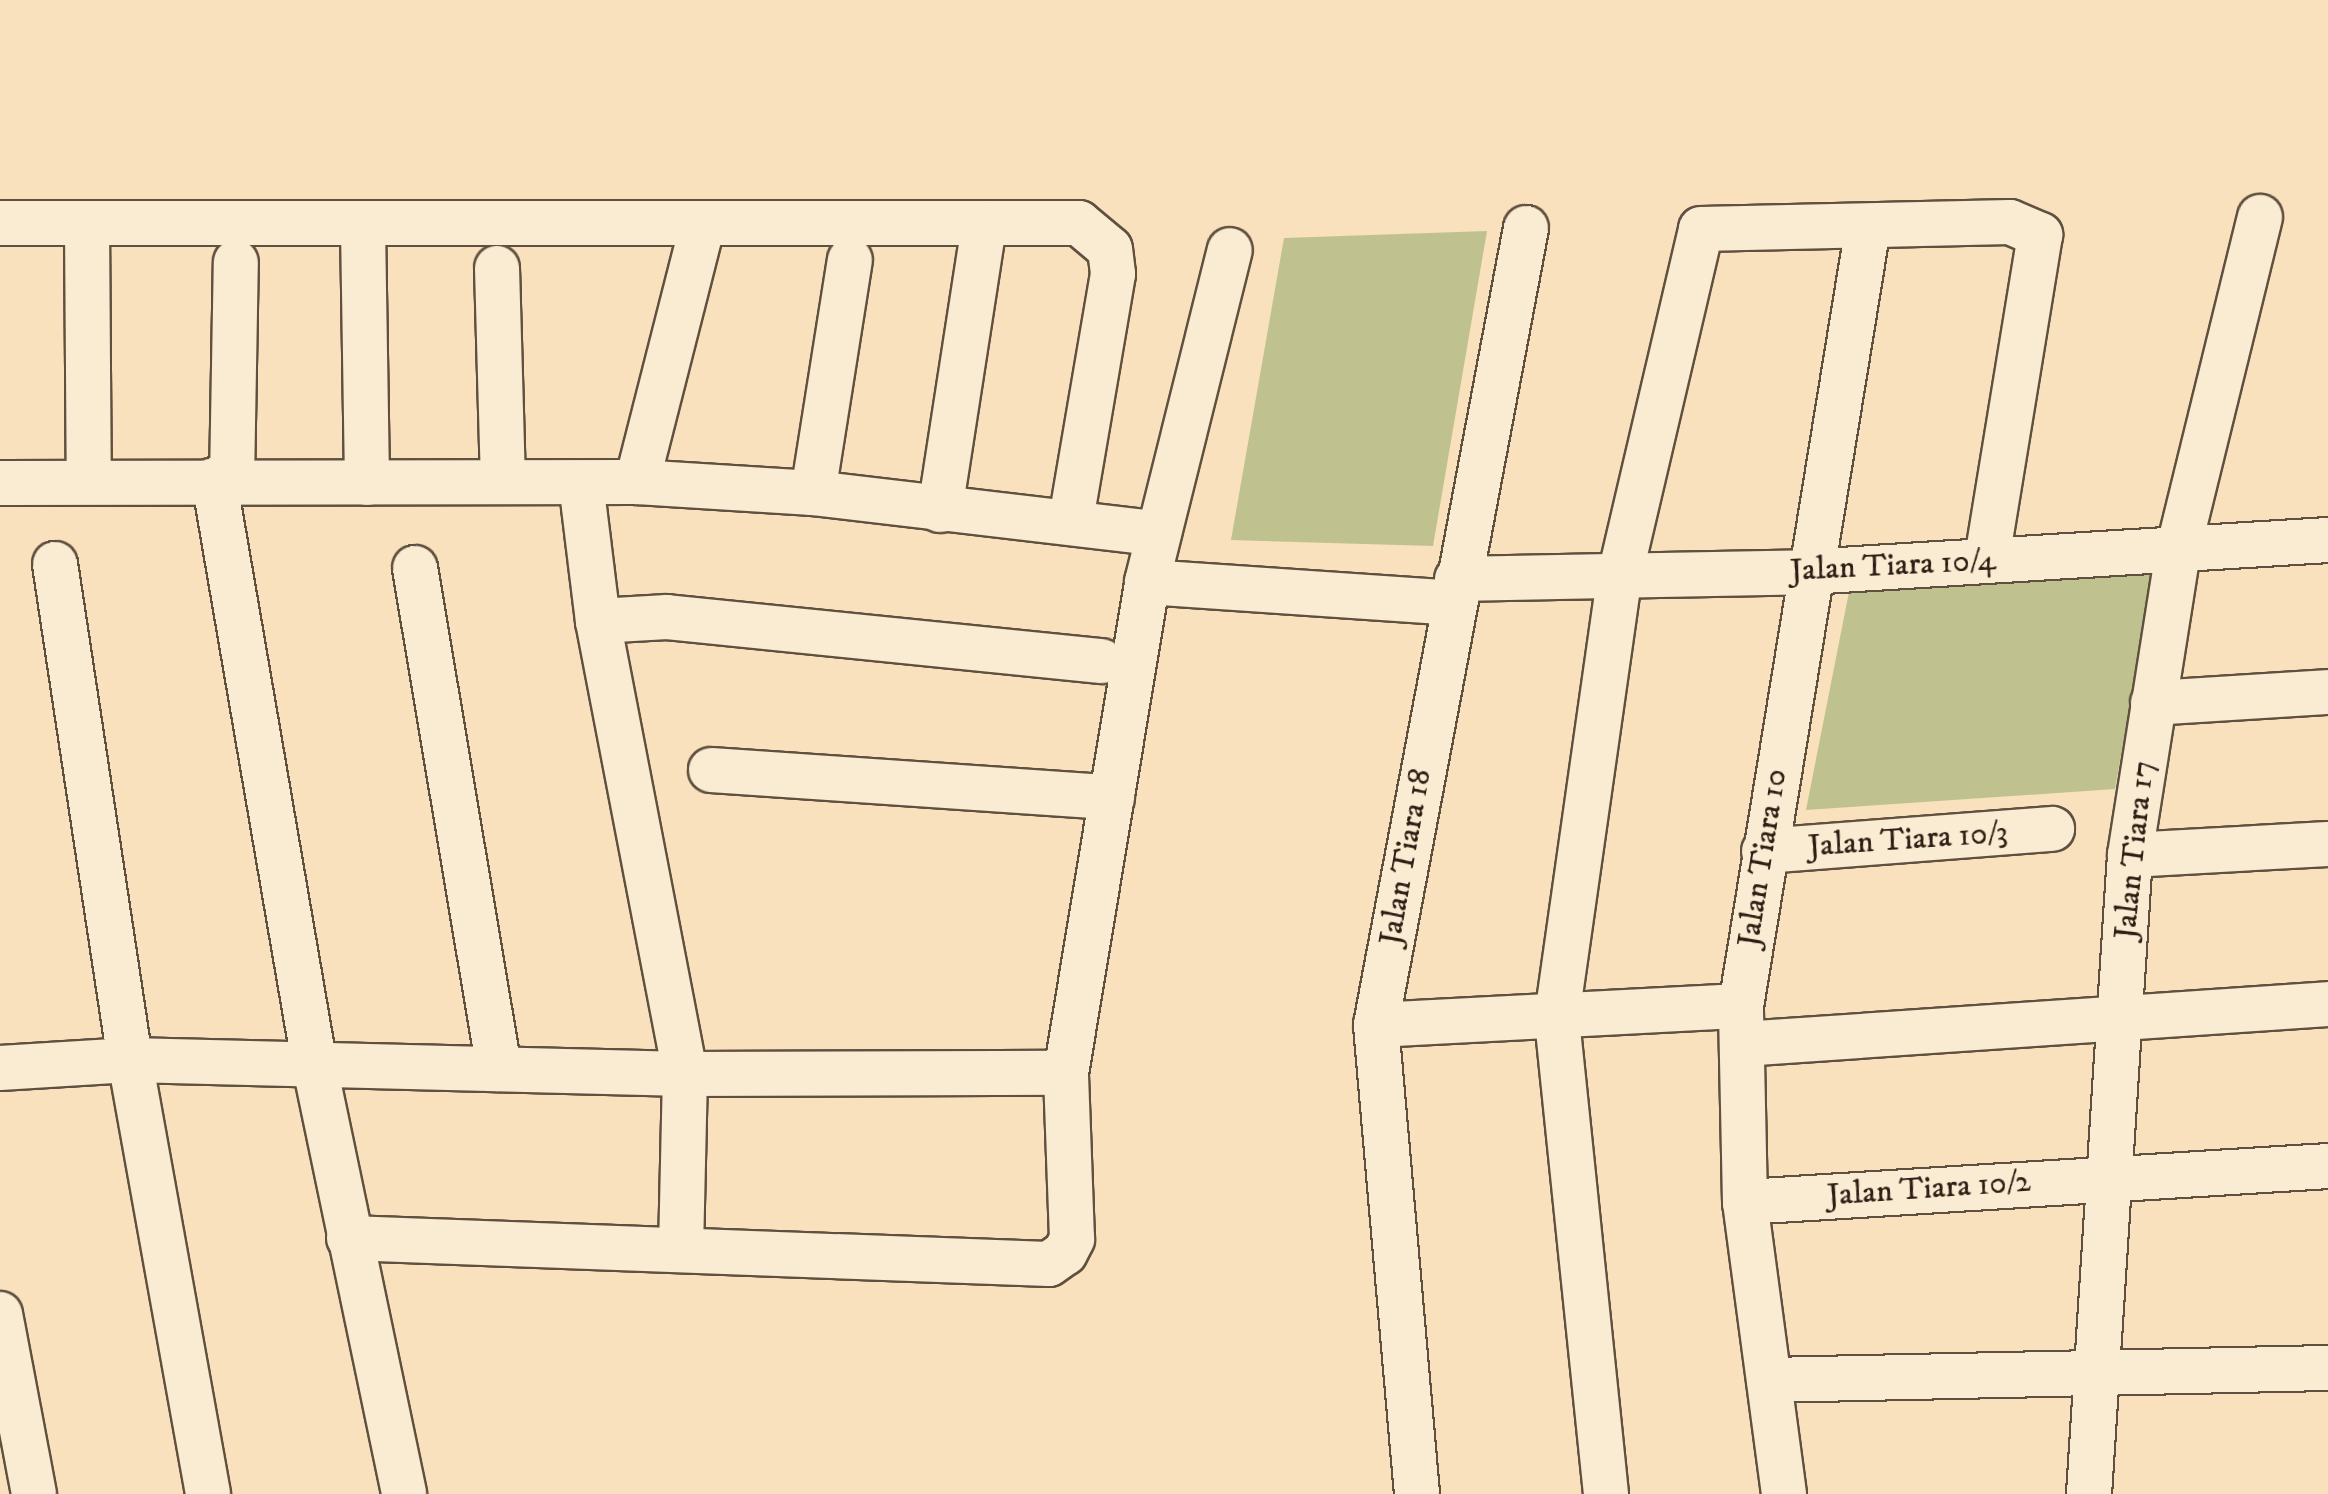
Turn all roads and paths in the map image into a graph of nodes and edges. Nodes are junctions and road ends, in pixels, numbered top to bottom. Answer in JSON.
{"nodes":[{"id":1,"x":2260,"y":217,"type":"dead end"},
{"id":2,"x":0,"y":223,"type":"edge"},
{"id":3,"x":87,"y":224,"type":"junction"},
{"id":4,"x":363,"y":226,"type":"junction"},
{"id":5,"x":702,"y":227,"type":"junction"},
{"id":6,"x":984,"y":227,"type":"junction"},
{"id":7,"x":1868,"y":227,"type":"junction"},
{"id":8,"x":1526,"y":228,"type":"dead end"},
{"id":9,"x":1230,"y":250,"type":"dead end"},
{"id":10,"x":850,"y":260,"type":"dead end"},
{"id":11,"x":236,"y":262,"type":"dead end"},
{"id":12,"x":497,"y":268,"type":"dead end"},
{"id":13,"x":89,"y":481,"type":"junction"},
{"id":14,"x":223,"y":481,"type":"junction"},
{"id":15,"x":503,"y":481,"type":"junction"},
{"id":16,"x":637,"y":482,"type":"junction"},
{"id":17,"x":0,"y":483,"type":"edge"},
{"id":18,"x":367,"y":483,"type":"junction"},
{"id":19,"x":581,"y":483,"type":"junction"},
{"id":20,"x":813,"y":493,"type":"junction"},
{"id":21,"x":940,"y":510,"type":"junction"},
{"id":22,"x":1071,"y":520,"type":"junction"},
{"id":23,"x":1156,"y":533,"type":"junction"},
{"id":24,"x":2328,"y":540,"type":"edge"},
{"id":25,"x":2178,"y":551,"type":"junction"},
{"id":26,"x":1987,"y":560,"type":"junction"},
{"id":27,"x":55,"y":564,"type":"dead end"},
{"id":28,"x":415,"y":568,"type":"dead end"},
{"id":29,"x":1808,"y":572,"type":"junction"},
{"id":30,"x":1620,"y":575,"type":"junction"},
{"id":31,"x":1147,"y":582,"type":"junction"},
{"id":32,"x":1454,"y":591,"type":"junction"},
{"id":33,"x":598,"y":621,"type":"junction"},
{"id":34,"x":1102,"y":661,"type":"dead end"},
{"id":35,"x":2328,"y":692,"type":"edge"},
{"id":36,"x":2153,"y":703,"type":"junction"},
{"id":37,"x":711,"y":770,"type":"dead end"},
{"id":38,"x":1112,"y":797,"type":"junction"},
{"id":39,"x":2052,"y":829,"type":"dead end"},
{"id":40,"x":2328,"y":844,"type":"edge"},
{"id":41,"x":1764,"y":851,"type":"junction"},
{"id":42,"x":2130,"y":855,"type":"junction"},
{"id":43,"x":2328,"y":1004,"type":"edge"},
{"id":44,"x":1557,"y":1016,"type":"junction"},
{"id":45,"x":2119,"y":1017,"type":"junction"},
{"id":46,"x":1376,"y":1025,"type":"junction"},
{"id":47,"x":1741,"y":1025,"type":"junction"},
{"id":48,"x":130,"y":1060,"type":"junction"},
{"id":49,"x":315,"y":1067,"type":"junction"},
{"id":50,"x":0,"y":1068,"type":"edge"},
{"id":51,"x":499,"y":1069,"type":"junction"},
{"id":52,"x":1066,"y":1073,"type":"junction"},
{"id":53,"x":685,"y":1074,"type":"junction"},
{"id":54,"x":2328,"y":1166,"type":"edge"},
{"id":55,"x":2114,"y":1175,"type":"junction"},
{"id":56,"x":1745,"y":1202,"type":"junction"},
{"id":57,"x":349,"y":1238,"type":"junction"},
{"id":58,"x":681,"y":1245,"type":"junction"},
{"id":59,"x":0,"y":1314,"type":"edge"},
{"id":60,"x":2328,"y":1368,"type":"edge"},
{"id":61,"x":2098,"y":1375,"type":"junction"},
{"id":62,"x":1769,"y":1380,"type":"junction"},
{"id":63,"x":34,"y":1494,"type":"edge"},
{"id":64,"x":208,"y":1494,"type":"edge"},
{"id":65,"x":404,"y":1494,"type":"edge"},
{"id":66,"x":1417,"y":1494,"type":"edge"},
{"id":67,"x":1606,"y":1494,"type":"edge"},
{"id":68,"x":1784,"y":1494,"type":"edge"},
{"id":69,"x":2089,"y":1494,"type":"edge"}],
"edges":[{"from":1,"to":25,"type":"street","name":"Jalan Tiara 17"},
{"from":2,"to":3,"type":"street"},
{"from":3,"to":4,"type":"street"},
{"from":3,"to":13,"type":"street"},
{"from":4,"to":5,"type":"street"},
{"from":4,"to":18,"type":"street"},
{"from":5,"to":6,"type":"street"},
{"from":5,"to":16,"type":"street"},
{"from":6,"to":21,"type":"street"},
{"from":6,"to":22,"type":"street"},
{"from":7,"to":26,"type":"street"},
{"from":7,"to":29,"type":"street","name":"Jalan Tiara 10"},
{"from":7,"to":30,"type":"street"},
{"from":8,"to":32,"type":"street","name":"Jalan Tiara 18"},
{"from":9,"to":23,"type":"street"},
{"from":10,"to":20,"type":"street"},
{"from":11,"to":14,"type":"street"},
{"from":12,"to":15,"type":"street"},
{"from":13,"to":14,"type":"street"},
{"from":13,"to":17,"type":"street"},
{"from":14,"to":18,"type":"street"},
{"from":14,"to":49,"type":"street"},
{"from":15,"to":18,"type":"street"},
{"from":15,"to":19,"type":"street"},
{"from":16,"to":19,"type":"street"},
{"from":16,"to":20,"type":"street"},
{"from":19,"to":33,"type":"street"},
{"from":20,"to":21,"type":"street"},
{"from":21,"to":22,"type":"street"},
{"from":22,"to":23,"type":"street"},
{"from":23,"to":31,"type":"street"},
{"from":24,"to":25,"type":"street","name":"Jalan Tiara 10/4"},
{"from":25,"to":26,"type":"street","name":"Jalan Tiara 10/4"},
{"from":25,"to":36,"type":"street","name":"Jalan Tiara 17"},
{"from":26,"to":29,"type":"street","name":"Jalan Tiara 10/4"},
{"from":27,"to":48,"type":"street"},
{"from":28,"to":51,"type":"street"},
{"from":29,"to":30,"type":"street","name":"Jalan Tiara 10/4"},
{"from":29,"to":41,"type":"street","name":"Jalan Tiara 10"},
{"from":30,"to":32,"type":"street","name":"Jalan Tiara 10/4"},
{"from":30,"to":44,"type":"street"},
{"from":31,"to":32,"type":"street","name":"Jalan Tiara 10/4"},
{"from":31,"to":38,"type":"street"},
{"from":32,"to":46,"type":"street","name":"Jalan Tiara 18"},
{"from":33,"to":34,"type":"street"},
{"from":33,"to":53,"type":"street"},
{"from":35,"to":36,"type":"street"},
{"from":36,"to":42,"type":"street","name":"Jalan Tiara 17"},
{"from":37,"to":38,"type":"street"},
{"from":38,"to":52,"type":"street"},
{"from":39,"to":41,"type":"street","name":"Jalan Tiara 10/3"},
{"from":40,"to":42,"type":"street"},
{"from":41,"to":47,"type":"street","name":"Jalan Tiara 10"},
{"from":42,"to":45,"type":"street","name":"Jalan Tiara 17"},
{"from":43,"to":45,"type":"street"},
{"from":44,"to":46,"type":"street"},
{"from":44,"to":47,"type":"street"},
{"from":44,"to":67,"type":"street"},
{"from":45,"to":47,"type":"street"},
{"from":45,"to":55,"type":"street","name":"Jalan Tiara 17"},
{"from":46,"to":66,"type":"street","name":"Jalan Tiara 18"},
{"from":47,"to":56,"type":"street","name":"Jalan Tiara 10"},
{"from":48,"to":49,"type":"street"},
{"from":48,"to":50,"type":"street"},
{"from":48,"to":64,"type":"street"},
{"from":49,"to":51,"type":"street"},
{"from":49,"to":57,"type":"street"},
{"from":51,"to":53,"type":"street"},
{"from":52,"to":53,"type":"street"},
{"from":52,"to":58,"type":"street"},
{"from":53,"to":58,"type":"street"},
{"from":54,"to":55,"type":"street","name":"Jalan Tiara 10/2"},
{"from":55,"to":56,"type":"street","name":"Jalan Tiara 10/2"},
{"from":55,"to":61,"type":"street","name":"Jalan Tiara 17"},
{"from":56,"to":62,"type":"street","name":"Jalan Tiara 10"},
{"from":57,"to":58,"type":"street"},
{"from":57,"to":65,"type":"street"},
{"from":59,"to":63,"type":"street"},
{"from":60,"to":61,"type":"street"},
{"from":61,"to":62,"type":"street"},
{"from":61,"to":69,"type":"street","name":"Jalan Tiara 17"},
{"from":62,"to":68,"type":"street","name":"Jalan Tiara 10"}]}
